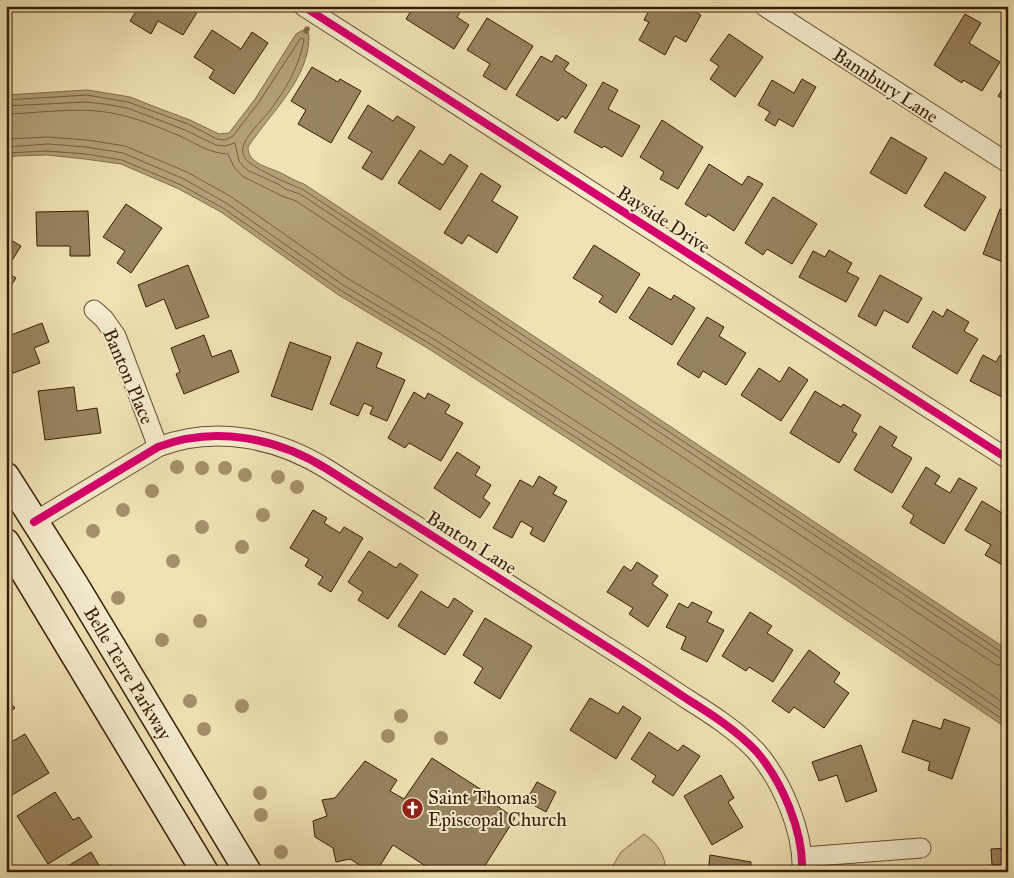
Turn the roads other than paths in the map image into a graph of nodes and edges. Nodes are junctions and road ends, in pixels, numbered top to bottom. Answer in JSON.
{"nodes":[{"id":1,"x":303,"y":6,"type":"edge"},
{"id":2,"x":764,"y":6,"type":"edge"},
{"id":3,"x":1008,"y":163,"type":"edge"},
{"id":4,"x":94,"y":310,"type":"dead end"},
{"id":5,"x":158,"y":447,"type":"junction"},
{"id":6,"x":1008,"y":459,"type":"edge"},
{"id":7,"x":6,"y":476,"type":"edge"},
{"id":8,"x":34,"y":522,"type":"junction"},
{"id":9,"x":6,"y":542,"type":"edge"},
{"id":10,"x":198,"y":786,"type":"junction"},
{"id":11,"x":166,"y":806,"type":"junction"},
{"id":12,"x":921,"y":848,"type":"dead end"},
{"id":13,"x":802,"y":864,"type":"edge"},
{"id":14,"x":205,"y":872,"type":"edge"},
{"id":15,"x":248,"y":872,"type":"edge"}],
"edges":[{"from":1,"to":6,"type":"street","name":"Bayside Drive"},
{"from":2,"to":3,"type":"street","name":"Bannbury Lane"},
{"from":4,"to":5,"type":"street","name":"Banton Place"},
{"from":5,"to":8,"type":"street","name":"Banton Lane"},
{"from":5,"to":13,"type":"street","name":"Banton Lane"},
{"from":7,"to":8,"type":"main road","name":"Belle Terre Parkway"},
{"from":8,"to":10,"type":"main road","name":"Belle Terre Parkway"},
{"from":9,"to":11,"type":"main road","name":"Belle Terre Parkway"},
{"from":10,"to":11,"type":"main road"},
{"from":10,"to":15,"type":"main road","name":"Belle Terre Parkway"},
{"from":11,"to":14,"type":"main road","name":"Belle Terre Parkway"},
{"from":12,"to":13,"type":"street"}]}
